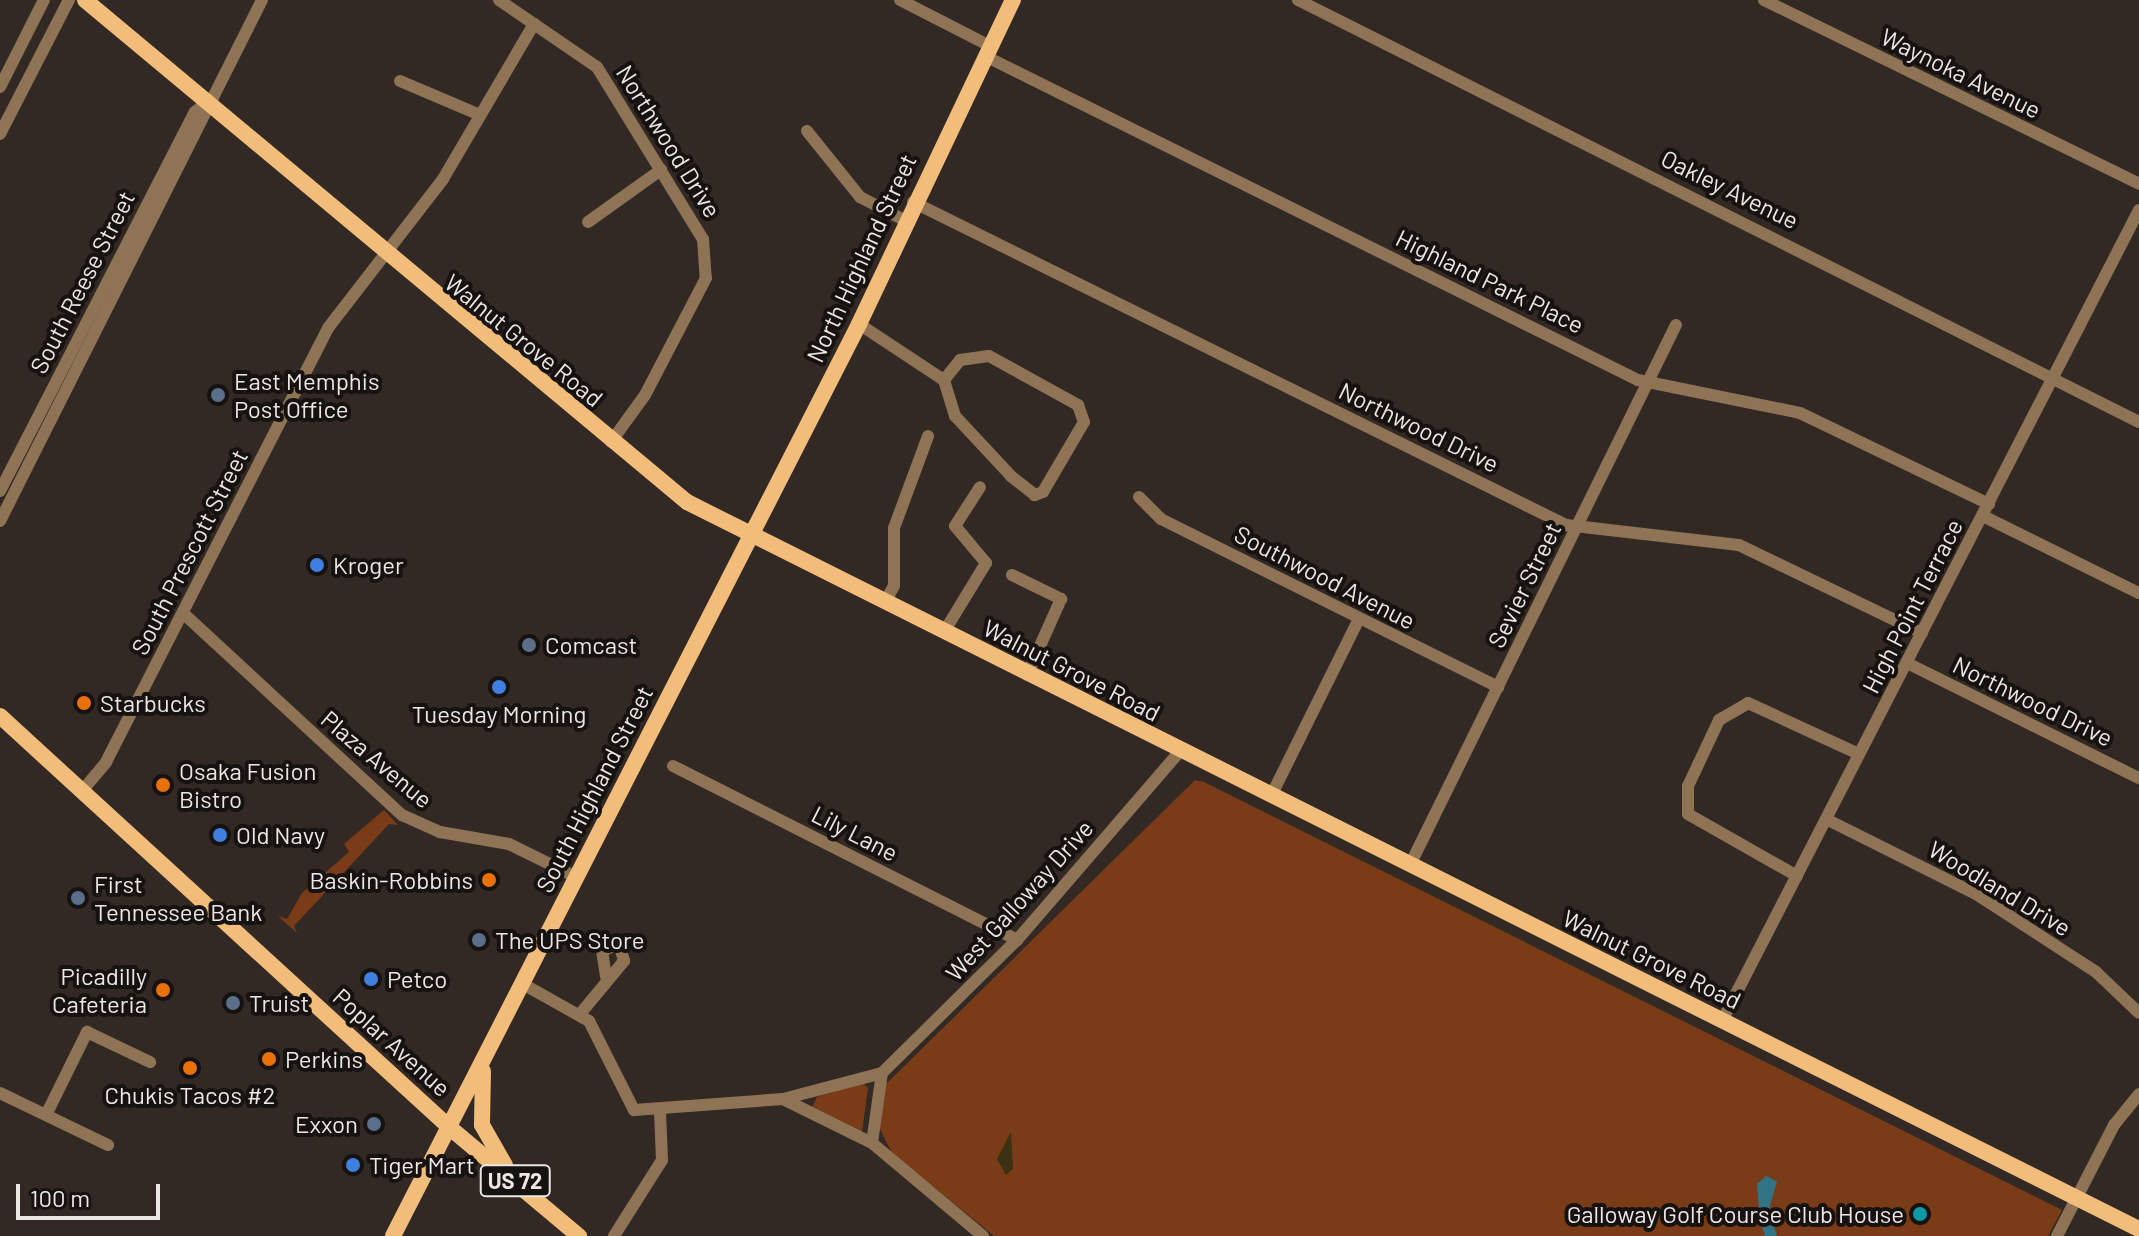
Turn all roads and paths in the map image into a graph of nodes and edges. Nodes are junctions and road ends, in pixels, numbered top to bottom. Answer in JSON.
{"nodes":[{"id":1,"x":44,"y":0,"type":"edge"},
{"id":2,"x":69,"y":0,"type":"edge"},
{"id":3,"x":85,"y":0,"type":"edge"},
{"id":4,"x":262,"y":0,"type":"edge"},
{"id":5,"x":499,"y":0,"type":"edge"},
{"id":6,"x":900,"y":0,"type":"edge"},
{"id":7,"x":1013,"y":0,"type":"edge"},
{"id":8,"x":1298,"y":0,"type":"edge"},
{"id":9,"x":1764,"y":0,"type":"edge"},
{"id":10,"x":534,"y":24,"type":"junction"},
{"id":11,"x":988,"y":51,"type":"junction"},
{"id":12,"x":400,"y":81,"type":"dead end"},
{"id":13,"x":0,"y":87,"type":"edge"},
{"id":14,"x":211,"y":99,"type":"junction"},
{"id":15,"x":480,"y":115,"type":"junction"},
{"id":16,"x":807,"y":131,"type":"dead end"},
{"id":17,"x":0,"y":134,"type":"edge"},
{"id":18,"x":661,"y":170,"type":"junction"},
{"id":19,"x":2139,"y":184,"type":"edge"},
{"id":20,"x":913,"y":202,"type":"junction"},
{"id":21,"x":2139,"y":210,"type":"edge"},
{"id":22,"x":904,"y":220,"type":"junction"},
{"id":23,"x":588,"y":222,"type":"dead end"},
{"id":24,"x":2134,"y":230,"type":"edge"},
{"id":25,"x":130,"y":252,"type":"junction"},
{"id":26,"x":384,"y":256,"type":"junction"},
{"id":27,"x":859,"y":324,"type":"junction"},
{"id":28,"x":1676,"y":325,"type":"dead end"},
{"id":29,"x":944,"y":380,"type":"junction"},
{"id":30,"x":2053,"y":380,"type":"junction"},
{"id":31,"x":1649,"y":383,"type":"junction"},
{"id":32,"x":2139,"y":422,"type":"edge"},
{"id":33,"x":928,"y":436,"type":"dead end"},
{"id":34,"x":611,"y":442,"type":"junction"},
{"id":35,"x":980,"y":487,"type":"dead end"},
{"id":36,"x":0,"y":491,"type":"edge"},
{"id":37,"x":1139,"y":497,"type":"dead end"},
{"id":38,"x":1986,"y":510,"type":"junction"},
{"id":39,"x":0,"y":521,"type":"edge"},
{"id":40,"x":1578,"y":527,"type":"junction"},
{"id":41,"x":748,"y":534,"type":"junction"},
{"id":42,"x":1012,"y":575,"type":"dead end"},
{"id":43,"x":2139,"y":593,"type":"edge"},
{"id":44,"x":885,"y":602,"type":"junction"},
{"id":45,"x":184,"y":614,"type":"junction"},
{"id":46,"x":1359,"y":619,"type":"junction"},
{"id":47,"x":944,"y":632,"type":"junction"},
{"id":48,"x":1922,"y":633,"type":"junction"},
{"id":49,"x":1907,"y":663,"type":"junction"},
{"id":50,"x":1027,"y":675,"type":"junction"},
{"id":51,"x":1498,"y":687,"type":"junction"},
{"id":52,"x":1,"y":720,"type":"edge"},
{"id":53,"x":1181,"y":750,"type":"junction"},
{"id":54,"x":1859,"y":754,"type":"junction"},
{"id":55,"x":673,"y":766,"type":"dead end"},
{"id":56,"x":2139,"y":778,"type":"edge"},
{"id":57,"x":82,"y":791,"type":"junction"},
{"id":58,"x":1272,"y":794,"type":"junction"},
{"id":59,"x":1826,"y":819,"type":"junction"},
{"id":60,"x":1410,"y":865,"type":"junction"},
{"id":61,"x":1797,"y":876,"type":"junction"},
{"id":62,"x":576,"y":877,"type":"junction"},
{"id":63,"x":1017,"y":940,"type":"junction"},
{"id":64,"x":606,"y":977,"type":"dead end"},
{"id":65,"x":523,"y":984,"type":"junction"},
{"id":66,"x":2139,"y":1013,"type":"edge"},
{"id":67,"x":580,"y":1014,"type":"junction"},
{"id":68,"x":1722,"y":1021,"type":"junction"},
{"id":69,"x":488,"y":1051,"type":"junction"},
{"id":70,"x":150,"y":1062,"type":"dead end"},
{"id":71,"x":882,"y":1073,"type":"junction"},
{"id":72,"x":0,"y":1093,"type":"edge"},
{"id":73,"x":2139,"y":1094,"type":"edge"},
{"id":74,"x":783,"y":1099,"type":"junction"},
{"id":75,"x":660,"y":1112,"type":"junction"},
{"id":76,"x":46,"y":1115,"type":"junction"},
{"id":77,"x":449,"y":1127,"type":"junction"},
{"id":78,"x":872,"y":1143,"type":"junction"},
{"id":79,"x":108,"y":1145,"type":"dead end"},
{"id":80,"x":517,"y":1183,"type":"junction"},
{"id":81,"x":2077,"y":1197,"type":"junction"},
{"id":82,"x":2139,"y":1229,"type":"edge"},
{"id":83,"x":393,"y":1236,"type":"edge"},
{"id":84,"x":579,"y":1236,"type":"edge"},
{"id":85,"x":614,"y":1236,"type":"edge"},
{"id":86,"x":983,"y":1236,"type":"edge"},
{"id":87,"x":2057,"y":1236,"type":"edge"}],
"edges":[{"from":1,"to":13,"type":"street"},
{"from":2,"to":17,"type":"street"},
{"from":3,"to":14,"type":"main road","name":"Walnut Grove Road"},
{"from":4,"to":14,"type":"street"},
{"from":5,"to":10,"type":"street","name":"Northwood Drive"},
{"from":6,"to":11,"type":"street","name":"Highland Park Place"},
{"from":7,"to":11,"type":"main road","name":"North Highland Street"},
{"from":8,"to":30,"type":"street","name":"Oakley Avenue"},
{"from":9,"to":19,"type":"street","name":"Waynoka Avenue"},
{"from":10,"to":15,"type":"street","name":"South Prescott Street"},
{"from":10,"to":18,"type":"street","name":"Northwood Drive"},
{"from":11,"to":20,"type":"main road","name":"North Highland Street"},
{"from":11,"to":31,"type":"street","name":"Highland Park Place"},
{"from":12,"to":15,"type":"street"},
{"from":14,"to":25,"type":"street"},
{"from":14,"to":26,"type":"main road","name":"Walnut Grove Road"},
{"from":15,"to":26,"type":"street","name":"South Prescott Street"},
{"from":16,"to":22,"type":"street"},
{"from":18,"to":23,"type":"street"},
{"from":18,"to":34,"type":"street","name":"Northwood Drive"},
{"from":20,"to":22,"type":"main road","name":"North Highland Street"},
{"from":20,"to":40,"type":"street","name":"Northwood Drive"},
{"from":21,"to":24,"type":"street","name":"High Point Terrace"},
{"from":22,"to":27,"type":"main road","name":"North Highland Street"},
{"from":24,"to":30,"type":"street","name":"High Point Terrace"},
{"from":25,"to":36,"type":"street","name":"South Reese Street"},
{"from":25,"to":39,"type":"street","name":"South Reese Street"},
{"from":26,"to":34,"type":"main road","name":"Walnut Grove Road"},
{"from":26,"to":45,"type":"street","name":"South Prescott Street"},
{"from":27,"to":29,"type":"street"},
{"from":27,"to":41,"type":"main road","name":"North Highland Street"},
{"from":28,"to":31,"type":"street","name":"Sevier Street"},
{"from":29,"to":29,"type":"street"},
{"from":30,"to":32,"type":"street","name":"Oakley Avenue"},
{"from":30,"to":38,"type":"street","name":"High Point Terrace"},
{"from":31,"to":38,"type":"street","name":"Highland Park Place"},
{"from":31,"to":40,"type":"street","name":"Sevier Street"},
{"from":33,"to":44,"type":"street"},
{"from":34,"to":41,"type":"main road","name":"Walnut Grove Road"},
{"from":35,"to":47,"type":"street"},
{"from":37,"to":46,"type":"street","name":"Southwood Avenue"},
{"from":38,"to":43,"type":"street","name":"Highland Park Place"},
{"from":38,"to":48,"type":"street","name":"High Point Terrace"},
{"from":40,"to":48,"type":"street","name":"Northwood Drive"},
{"from":40,"to":51,"type":"street","name":"Sevier Street"},
{"from":41,"to":44,"type":"main road","name":"Walnut Grove Road"},
{"from":41,"to":62,"type":"main road","name":"South Highland Street"},
{"from":42,"to":50,"type":"street"},
{"from":44,"to":47,"type":"main road","name":"Walnut Grove Road"},
{"from":45,"to":57,"type":"street","name":"South Prescott Street"},
{"from":45,"to":62,"type":"street","name":"Plaza Avenue"},
{"from":46,"to":51,"type":"street","name":"Southwood Avenue"},
{"from":46,"to":58,"type":"street"},
{"from":47,"to":50,"type":"main road","name":"Walnut Grove Road"},
{"from":48,"to":49,"type":"street","name":"High Point Terrace"},
{"from":49,"to":54,"type":"street","name":"High Point Terrace"},
{"from":49,"to":56,"type":"street","name":"Northwood Drive"},
{"from":50,"to":53,"type":"main road","name":"Walnut Grove Road"},
{"from":51,"to":60,"type":"street","name":"Sevier Street"},
{"from":52,"to":57,"type":"main road","name":"Poplar Avenue","number":"US 72"},
{"from":53,"to":58,"type":"main road","name":"Walnut Grove Road"},
{"from":53,"to":63,"type":"street","name":"West Galloway Drive"},
{"from":54,"to":59,"type":"street","name":"High Point Terrace"},
{"from":54,"to":61,"type":"street"},
{"from":55,"to":63,"type":"street","name":"Lily Lane"},
{"from":57,"to":77,"type":"main road","name":"Poplar Avenue","number":"US 72"},
{"from":58,"to":60,"type":"main road","name":"Walnut Grove Road"},
{"from":59,"to":61,"type":"street","name":"High Point Terrace"},
{"from":59,"to":66,"type":"street","name":"Woodland Drive"},
{"from":60,"to":68,"type":"main road","name":"Walnut Grove Road"},
{"from":61,"to":68,"type":"street","name":"High Point Terrace"},
{"from":62,"to":65,"type":"main road","name":"South Highland Street"},
{"from":63,"to":71,"type":"street","name":"West Galloway Drive"},
{"from":64,"to":67,"type":"street"},
{"from":65,"to":67,"type":"street"},
{"from":65,"to":69,"type":"main road","name":"South Highland Street"},
{"from":67,"to":75,"type":"street"},
{"from":68,"to":81,"type":"main road","name":"Walnut Grove Road"},
{"from":69,"to":77,"type":"main road","name":"South Highland Street"},
{"from":69,"to":80,"type":"main road"},
{"from":70,"to":76,"type":"street"},
{"from":71,"to":74,"type":"street","name":"West Galloway Drive"},
{"from":71,"to":78,"type":"street"},
{"from":72,"to":76,"type":"street"},
{"from":73,"to":81,"type":"street"},
{"from":74,"to":75,"type":"street","name":"West Galloway Drive"},
{"from":74,"to":78,"type":"street"},
{"from":75,"to":85,"type":"street"},
{"from":76,"to":79,"type":"street"},
{"from":77,"to":80,"type":"main road","name":"Poplar Avenue","number":"US 72"},
{"from":77,"to":83,"type":"main road","name":"South Highland Street"},
{"from":78,"to":86,"type":"street"},
{"from":80,"to":84,"type":"main road","name":"Poplar Avenue","number":"US 72"},
{"from":81,"to":82,"type":"main road","name":"Walnut Grove Road"},
{"from":81,"to":87,"type":"street"}]}
